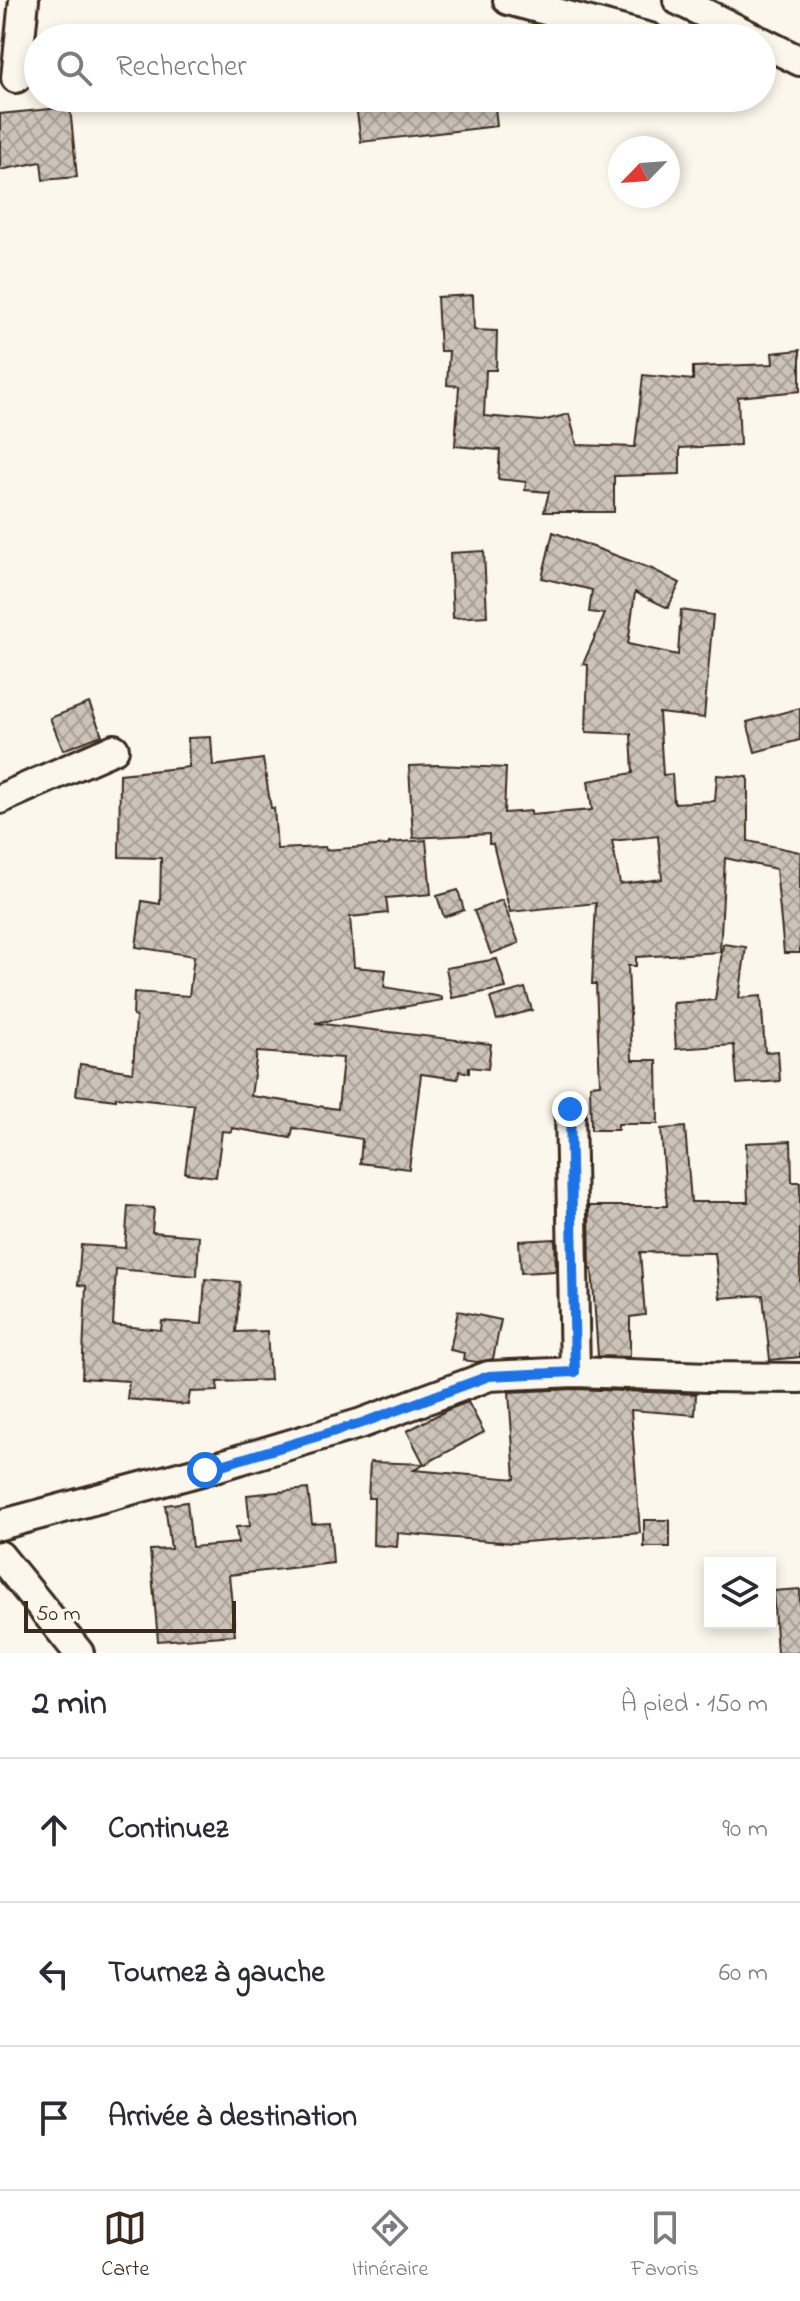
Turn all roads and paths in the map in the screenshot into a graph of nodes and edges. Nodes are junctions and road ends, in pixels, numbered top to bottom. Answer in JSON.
{"nodes":[{"id":1,"x":24,"y":0,"type":"edge"},
{"id":2,"x":508,"y":0,"type":"edge"},
{"id":3,"x":678,"y":0,"type":"edge"},
{"id":4,"x":598,"y":24,"type":"edge"},
{"id":5,"x":726,"y":24,"type":"edge"},
{"id":6,"x":776,"y":49,"type":"edge"},
{"id":7,"x":800,"y":61,"type":"edge"},
{"id":8,"x":776,"y":66,"type":"edge"},
{"id":9,"x":800,"y":67,"type":"edge"},
{"id":10,"x":16,"y":78,"type":"dead end"},
{"id":11,"x":114,"y":749,"type":"dead end"},
{"id":12,"x":0,"y":799,"type":"edge"},
{"id":13,"x":570,"y":1109,"type":"dead end"},
{"id":14,"x":575,"y":1372,"type":"junction"},
{"id":15,"x":800,"y":1378,"type":"edge"},
{"id":16,"x":0,"y":1525,"type":"edge"},
{"id":17,"x":0,"y":1556,"type":"edge"},
{"id":18,"x":79,"y":1653,"type":"edge"}],
"edges":[{"from":1,"to":10,"type":"street"},
{"from":2,"to":4,"type":"street"},
{"from":3,"to":5,"type":"street"},
{"from":6,"to":7,"type":"street"},
{"from":8,"to":9,"type":"street"},
{"from":11,"to":12,"type":"street"},
{"from":13,"to":14,"type":"street"},
{"from":14,"to":15,"type":"street"},
{"from":14,"to":16,"type":"street"},
{"from":17,"to":18,"type":"street"}]}
